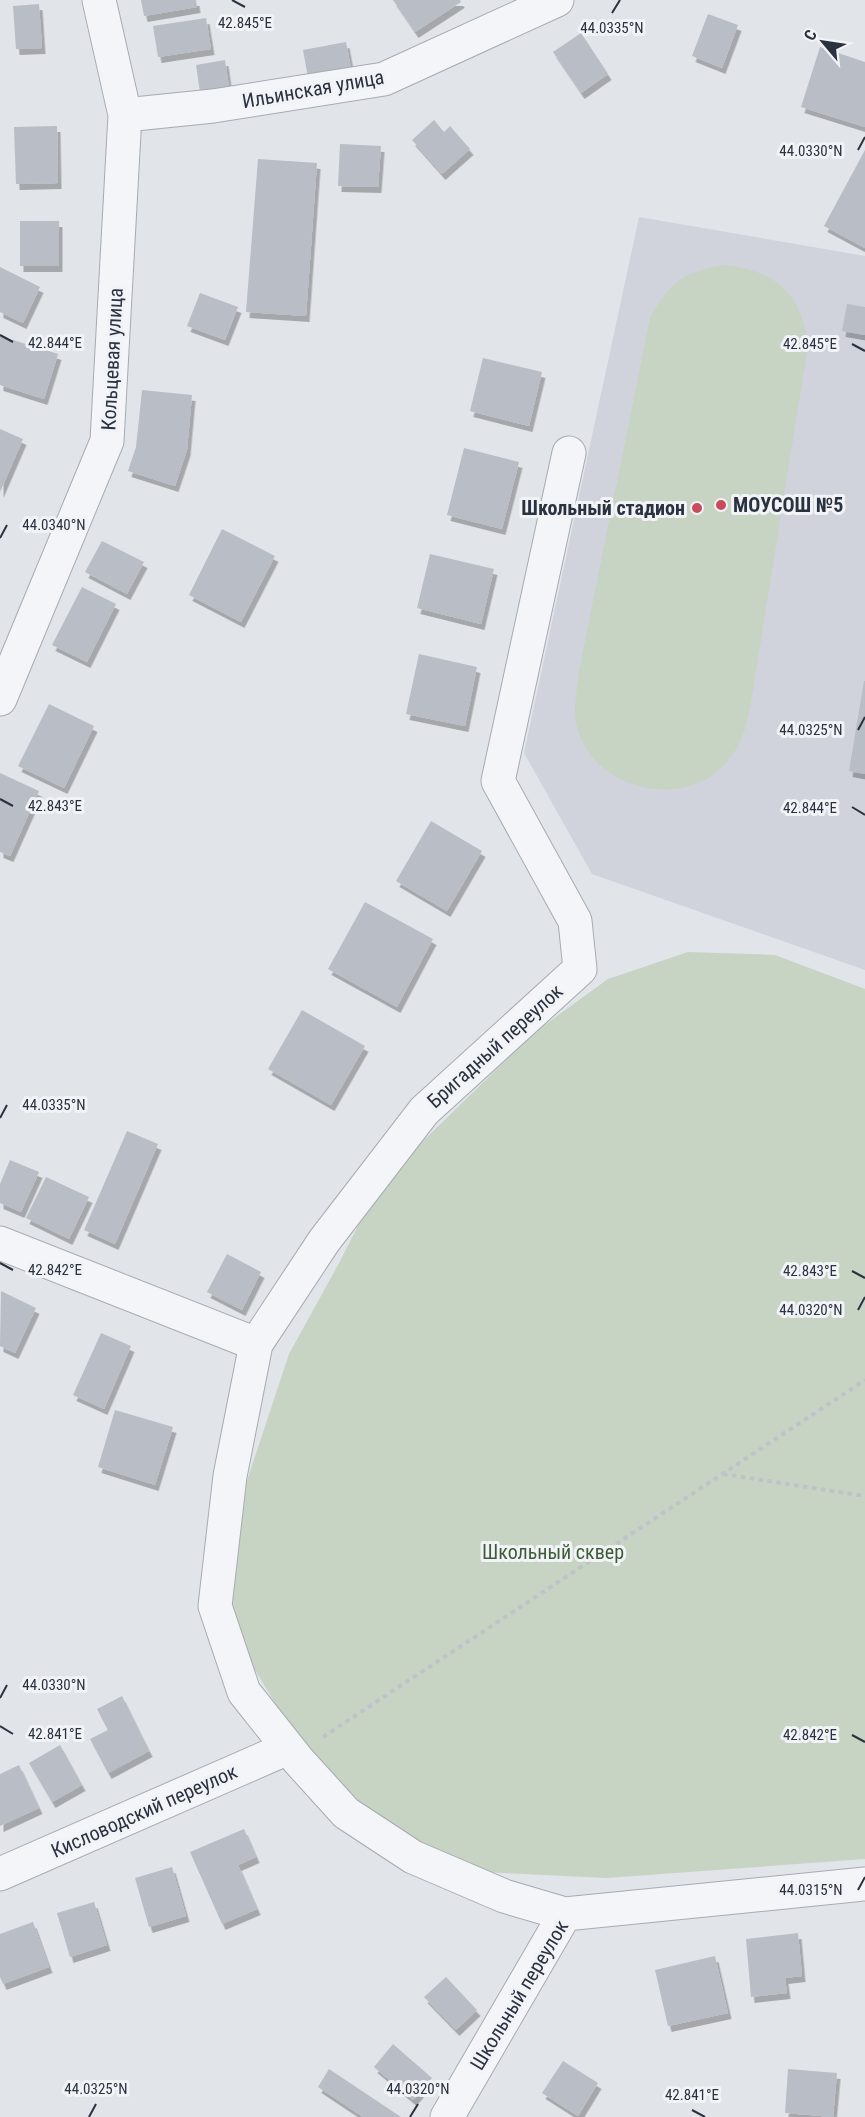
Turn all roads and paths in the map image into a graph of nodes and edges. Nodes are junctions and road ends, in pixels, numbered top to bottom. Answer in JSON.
{"nodes":[{"id":1,"x":99,"y":0,"type":"edge"},
{"id":2,"x":557,"y":0,"type":"edge"},
{"id":3,"x":125,"y":115,"type":"junction"},
{"id":4,"x":569,"y":453,"type":"dead end"},
{"id":5,"x":0,"y":699,"type":"edge"},
{"id":6,"x":0,"y":1243,"type":"edge"},
{"id":7,"x":256,"y":1344,"type":"junction"},
{"id":8,"x":865,"y":1380,"type":"edge"},
{"id":9,"x":722,"y":1474,"type":"junction"},
{"id":10,"x":865,"y":1496,"type":"edge"},
{"id":11,"x":293,"y":1754,"type":"junction"},
{"id":12,"x":0,"y":1874,"type":"edge"},
{"id":13,"x":865,"y":1884,"type":"edge"},
{"id":14,"x":565,"y":1914,"type":"junction"},
{"id":15,"x":447,"y":2117,"type":"edge"}],
"edges":[{"from":1,"to":3,"type":"street","name":"Кольцевая улица"},
{"from":2,"to":3,"type":"street","name":"Ильинская улица"},
{"from":3,"to":5,"type":"street","name":"Кольцевая улица"},
{"from":4,"to":7,"type":"street","name":"Бригадный переулок"},
{"from":6,"to":7,"type":"street"},
{"from":7,"to":11,"type":"street"},
{"from":8,"to":9,"type":"path"},
{"from":9,"to":10,"type":"path"},
{"from":9,"to":11,"type":"path"},
{"from":11,"to":12,"type":"street","name":"Кисловодский переулок"},
{"from":11,"to":14,"type":"street"},
{"from":13,"to":14,"type":"street","name":"Школьный переулок"},
{"from":14,"to":15,"type":"street","name":"Школьный переулок"}]}
